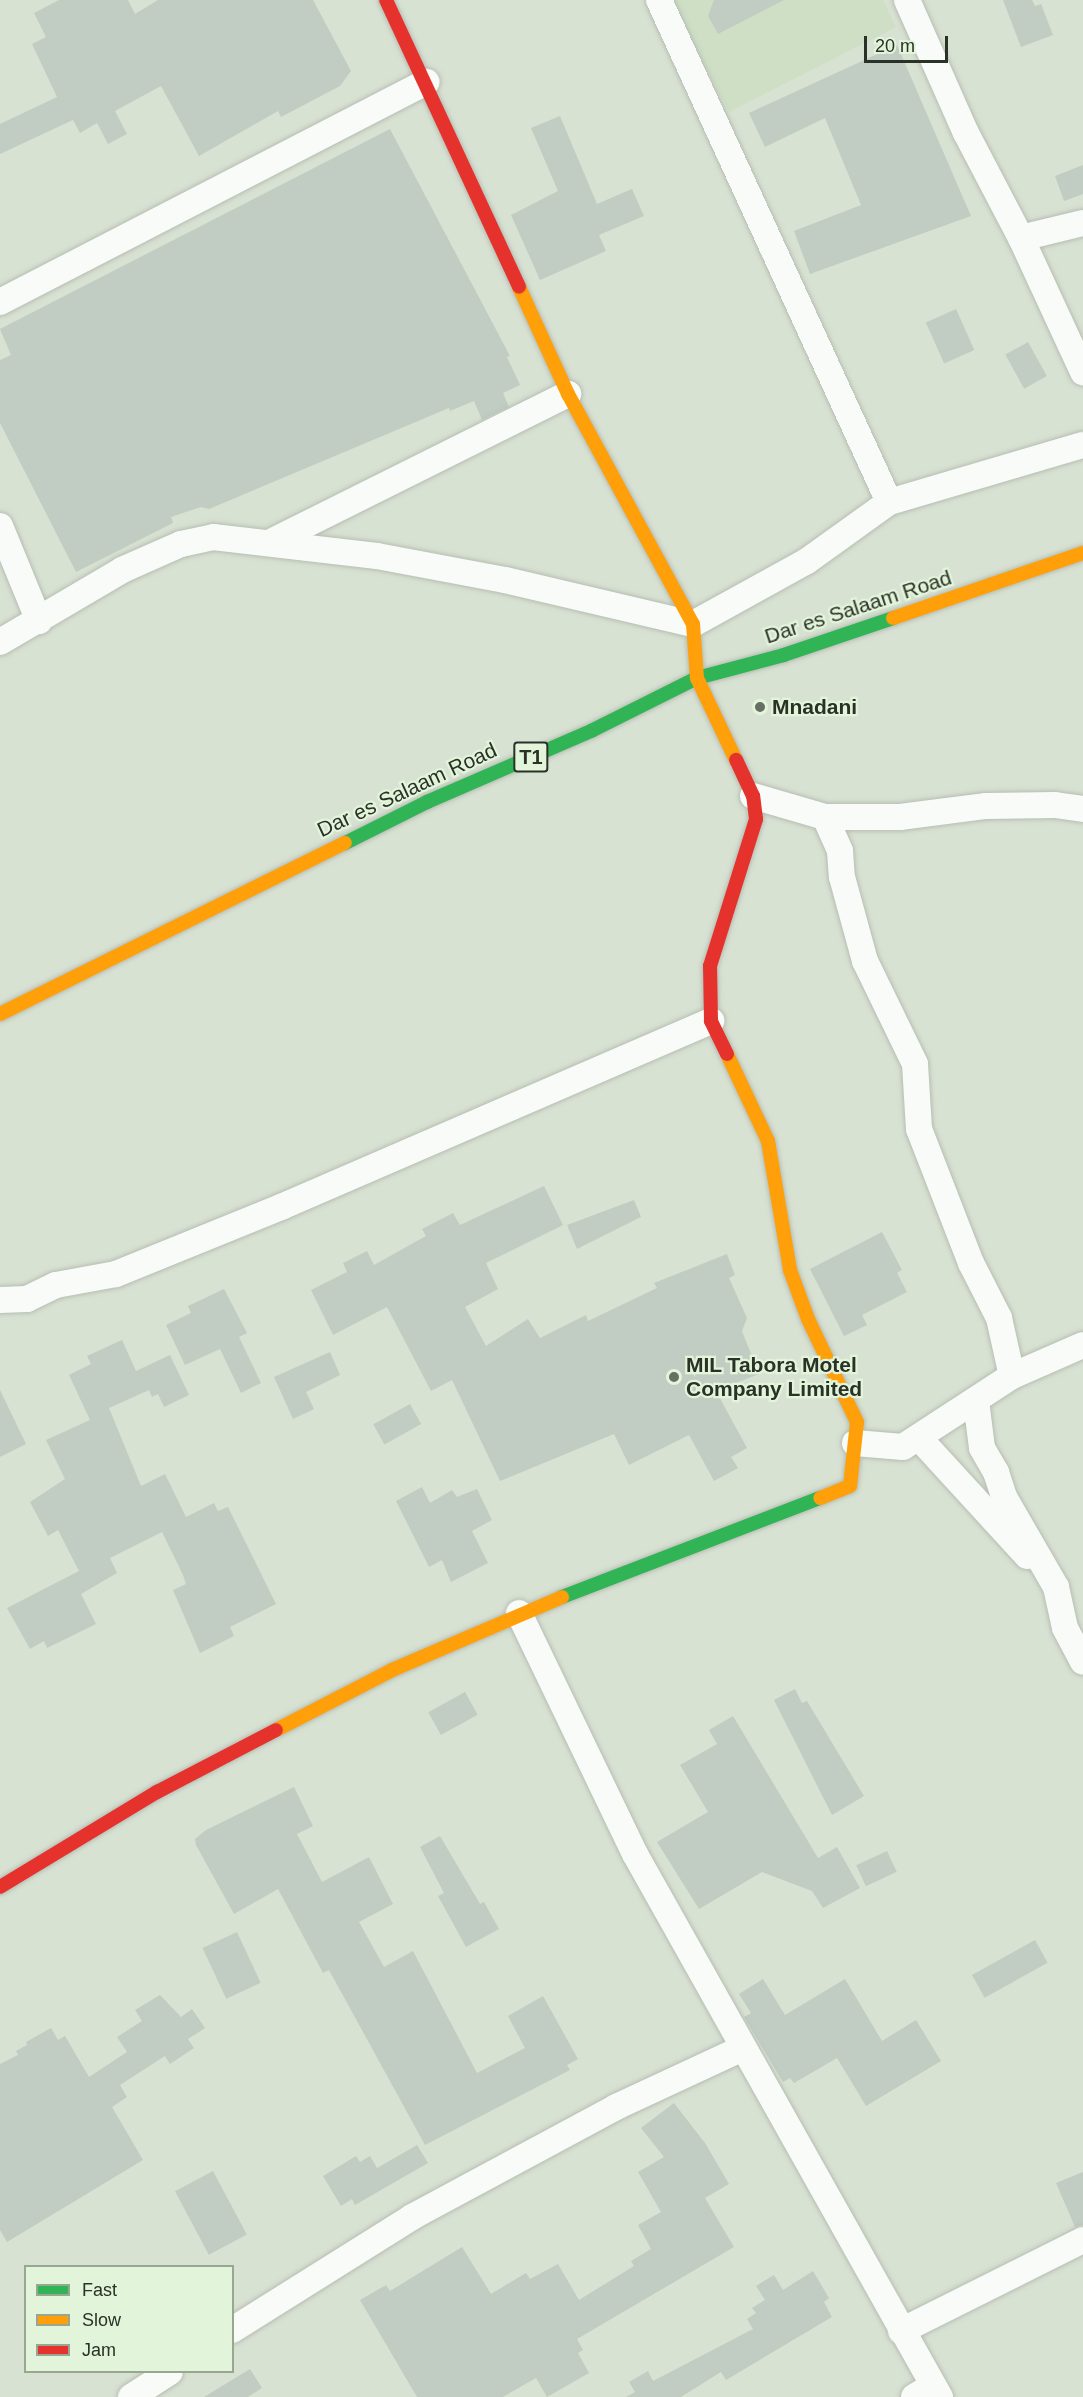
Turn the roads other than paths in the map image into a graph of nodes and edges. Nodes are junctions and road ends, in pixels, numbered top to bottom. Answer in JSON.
{"nodes":[{"id":1,"x":386,"y":0,"type":"edge"},
{"id":2,"x":659,"y":0,"type":"edge"},
{"id":3,"x":907,"y":0,"type":"edge"},
{"id":4,"x":427,"y":82,"type":"junction"},
{"id":5,"x":1083,"y":223,"type":"edge"},
{"id":6,"x":1021,"y":238,"type":"junction"},
{"id":7,"x":0,"y":302,"type":"edge"},
{"id":8,"x":1083,"y":372,"type":"edge"},
{"id":9,"x":568,"y":394,"type":"junction"},
{"id":10,"x":1083,"y":445,"type":"edge"},
{"id":11,"x":889,"y":502,"type":"junction"},
{"id":12,"x":0,"y":526,"type":"edge"},
{"id":13,"x":273,"y":541,"type":"junction"},
{"id":14,"x":1083,"y":553,"type":"edge"},
{"id":15,"x":39,"y":621,"type":"junction"},
{"id":16,"x":693,"y":624,"type":"junction"},
{"id":17,"x":0,"y":642,"type":"edge"},
{"id":18,"x":697,"y":678,"type":"junction"},
{"id":19,"x":753,"y":796,"type":"junction"},
{"id":20,"x":1083,"y":809,"type":"edge"},
{"id":21,"x":825,"y":817,"type":"junction"},
{"id":22,"x":0,"y":1014,"type":"edge"},
{"id":23,"x":711,"y":1021,"type":"junction"},
{"id":24,"x":0,"y":1300,"type":"edge"},
{"id":25,"x":1083,"y":1345,"type":"edge"},
{"id":26,"x":1012,"y":1376,"type":"junction"},
{"id":27,"x":976,"y":1401,"type":"junction"},
{"id":28,"x":919,"y":1438,"type":"junction"},
{"id":29,"x":855,"y":1443,"type":"junction"},
{"id":30,"x":1056,"y":1587,"type":"junction"},
{"id":31,"x":519,"y":1613,"type":"junction"},
{"id":32,"x":1074,"y":1627,"type":"edge"},
{"id":33,"x":1083,"y":1662,"type":"edge"},
{"id":34,"x":0,"y":1887,"type":"edge"},
{"id":35,"x":743,"y":2048,"type":"junction"},
{"id":36,"x":1083,"y":2240,"type":"edge"},
{"id":37,"x":234,"y":2329,"type":"edge"},
{"id":38,"x":901,"y":2331,"type":"junction"},
{"id":39,"x":168,"y":2373,"type":"edge"},
{"id":40,"x":929,"y":2393,"type":"edge"},
{"id":41,"x":131,"y":2397,"type":"edge"}],
"edges":[{"from":1,"to":4,"type":"main road"},
{"from":2,"to":11,"type":"street"},
{"from":3,"to":6,"type":"street"},
{"from":4,"to":7,"type":"street"},
{"from":4,"to":9,"type":"main road"},
{"from":5,"to":6,"type":"street"},
{"from":6,"to":8,"type":"street"},
{"from":9,"to":13,"type":"street"},
{"from":9,"to":16,"type":"main road"},
{"from":10,"to":11,"type":"street"},
{"from":11,"to":16,"type":"street"},
{"from":12,"to":15,"type":"street"},
{"from":13,"to":15,"type":"street"},
{"from":13,"to":16,"type":"street"},
{"from":14,"to":18,"type":"main road","name":"Dar es Salaam Road","number":"T1"},
{"from":15,"to":17,"type":"street"},
{"from":16,"to":18,"type":"main road"},
{"from":18,"to":19,"type":"main road"},
{"from":18,"to":22,"type":"main road","name":"Dar es Salaam Road","number":"T1"},
{"from":19,"to":21,"type":"street"},
{"from":19,"to":23,"type":"main road"},
{"from":20,"to":21,"type":"street"},
{"from":21,"to":26,"type":"street"},
{"from":23,"to":24,"type":"street"},
{"from":23,"to":29,"type":"main road"},
{"from":25,"to":26,"type":"street"},
{"from":26,"to":27,"type":"street"},
{"from":27,"to":28,"type":"street"},
{"from":27,"to":30,"type":"street"},
{"from":28,"to":29,"type":"street"},
{"from":28,"to":30,"type":"street"},
{"from":29,"to":31,"type":"main road"},
{"from":30,"to":32,"type":"street"},
{"from":31,"to":34,"type":"main road"},
{"from":31,"to":35,"type":"street"},
{"from":32,"to":33,"type":"street"},
{"from":35,"to":37,"type":"street"},
{"from":35,"to":38,"type":"street"},
{"from":36,"to":38,"type":"street"},
{"from":38,"to":40,"type":"street"},
{"from":39,"to":41,"type":"street"}]}
